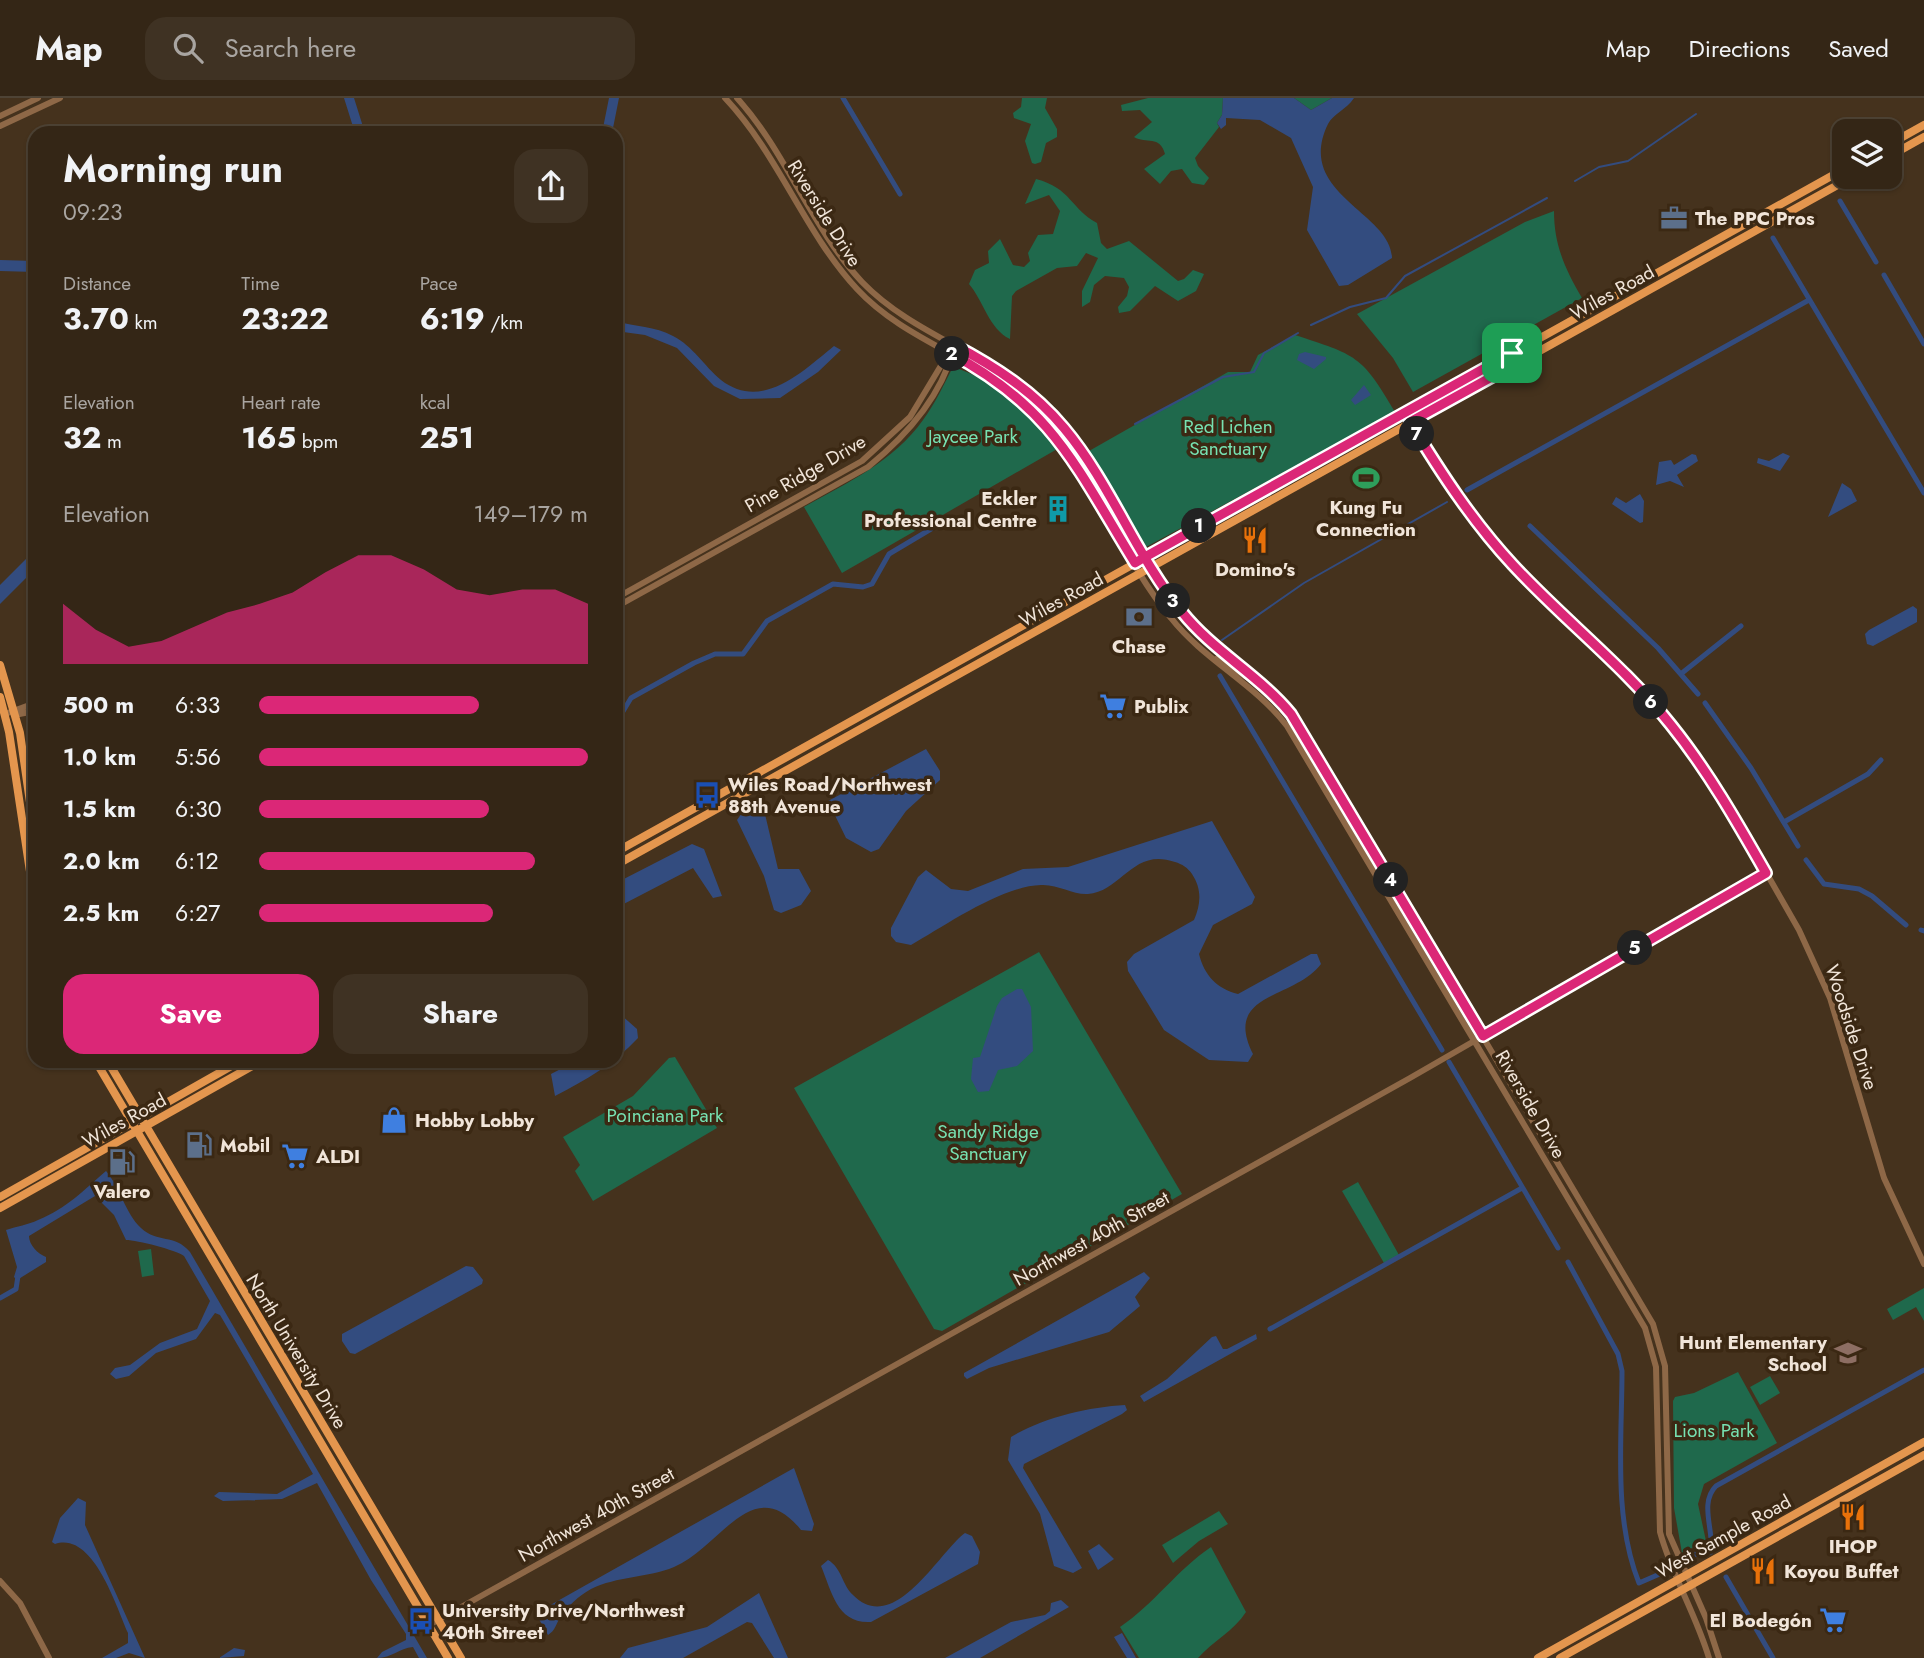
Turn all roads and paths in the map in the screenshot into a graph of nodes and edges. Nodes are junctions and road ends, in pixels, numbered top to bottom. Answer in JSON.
{"nodes":[{"id":1,"x":38,"y":98,"type":"edge"},
{"id":2,"x":60,"y":98,"type":"edge"},
{"id":3,"x":725,"y":98,"type":"edge"},
{"id":4,"x":737,"y":98,"type":"edge"},
{"id":5,"x":0,"y":116,"type":"edge"},
{"id":6,"x":1924,"y":124,"type":"edge"},
{"id":7,"x":0,"y":126,"type":"edge"},
{"id":8,"x":1902,"y":137,"type":"edge"},
{"id":9,"x":1924,"y":137,"type":"edge"},
{"id":10,"x":1902,"y":149,"type":"edge"},
{"id":11,"x":1832,"y":176,"type":"edge"},
{"id":12,"x":1832,"y":188,"type":"edge"},
{"id":13,"x":954,"y":345,"type":"junction"},
{"id":14,"x":950,"y":353,"type":"junction"},
{"id":15,"x":1512,"y":353,"type":"junction"},
{"id":16,"x":1517,"y":363,"type":"junction"},
{"id":17,"x":1404,"y":414,"type":"junction"},
{"id":18,"x":1410,"y":422,"type":"junction"},
{"id":19,"x":1145,"y":557,"type":"junction"},
{"id":20,"x":1135,"y":563,"type":"junction"},
{"id":21,"x":1151,"y":567,"type":"junction"},
{"id":22,"x":1140,"y":573,"type":"junction"},
{"id":23,"x":623,"y":594,"type":"edge"},
{"id":24,"x":623,"y":603,"type":"edge"},
{"id":25,"x":1214,"y":658,"type":"junction"},
{"id":26,"x":0,"y":666,"type":"edge"},
{"id":27,"x":1256,"y":680,"type":"junction"},
{"id":28,"x":0,"y":697,"type":"edge"},
{"id":29,"x":28,"y":706,"type":"edge"},
{"id":30,"x":28,"y":711,"type":"edge"},
{"id":31,"x":15,"y":712,"type":"junction"},
{"id":32,"x":5,"y":714,"type":"junction"},
{"id":33,"x":28,"y":793,"type":"edge"},
{"id":34,"x":28,"y":846,"type":"edge"},
{"id":35,"x":623,"y":848,"type":"edge"},
{"id":36,"x":623,"y":861,"type":"edge"},
{"id":37,"x":1766,"y":873,"type":"junction"},
{"id":38,"x":1483,"y":1036,"type":"junction"},
{"id":39,"x":1476,"y":1041,"type":"junction"},
{"id":40,"x":100,"y":1068,"type":"edge"},
{"id":41,"x":112,"y":1068,"type":"edge"},
{"id":42,"x":228,"y":1068,"type":"edge"},
{"id":43,"x":249,"y":1068,"type":"edge"},
{"id":44,"x":140,"y":1117,"type":"junction"},
{"id":45,"x":132,"y":1122,"type":"junction"},
{"id":46,"x":145,"y":1126,"type":"junction"},
{"id":47,"x":137,"y":1130,"type":"junction"},
{"id":48,"x":0,"y":1196,"type":"edge"},
{"id":49,"x":0,"y":1208,"type":"edge"},
{"id":50,"x":207,"y":1246,"type":"junction"},
{"id":51,"x":220,"y":1251,"type":"junction"},
{"id":52,"x":1924,"y":1264,"type":"edge"},
{"id":53,"x":1924,"y":1442,"type":"edge"},
{"id":54,"x":1924,"y":1455,"type":"edge"},
{"id":55,"x":1860,"y":1478,"type":"junction"},
{"id":56,"x":1820,"y":1500,"type":"junction"},
{"id":57,"x":1822,"y":1512,"type":"junction"},
{"id":58,"x":1792,"y":1528,"type":"junction"},
{"id":59,"x":1686,"y":1576,"type":"junction"},
{"id":60,"x":0,"y":1581,"type":"edge"},
{"id":61,"x":1691,"y":1584,"type":"junction"},
{"id":62,"x":1679,"y":1585,"type":"junction"},
{"id":63,"x":438,"y":1620,"type":"junction"},
{"id":64,"x":429,"y":1625,"type":"junction"},
{"id":65,"x":49,"y":1658,"type":"edge"},
{"id":66,"x":448,"y":1658,"type":"edge"},
{"id":67,"x":461,"y":1658,"type":"edge"},
{"id":68,"x":1538,"y":1658,"type":"edge"},
{"id":69,"x":1560,"y":1658,"type":"edge"},
{"id":70,"x":1709,"y":1658,"type":"edge"},
{"id":71,"x":1719,"y":1658,"type":"edge"}],
"edges":[{"from":1,"to":5,"type":"street"},
{"from":2,"to":7,"type":"street"},
{"from":3,"to":14,"type":"street","name":"Riverside Drive"},
{"from":4,"to":13,"type":"street","name":"Riverside Drive"},
{"from":6,"to":8,"type":"main road"},
{"from":9,"to":10,"type":"main road"},
{"from":11,"to":15,"type":"main road","name":"Wiles Road"},
{"from":12,"to":16,"type":"main road","name":"Wiles Road"},
{"from":13,"to":14,"type":"street","name":"Pine Ridge Drive"},
{"from":13,"to":19,"type":"street","name":"Riverside Drive"},
{"from":14,"to":20,"type":"street","name":"Riverside Drive"},
{"from":14,"to":23,"type":"street","name":"Pine Ridge Drive"},
{"from":14,"to":24,"type":"street","name":"Pine Ridge Drive"},
{"from":15,"to":16,"type":"main road"},
{"from":15,"to":17,"type":"main road","name":"Wiles Road"},
{"from":16,"to":18,"type":"main road","name":"Wiles Road"},
{"from":17,"to":18,"type":"street","name":"Woodside Drive"},
{"from":17,"to":19,"type":"main road","name":"Wiles Road"},
{"from":18,"to":21,"type":"main road","name":"Wiles Road"},
{"from":18,"to":37,"type":"street","name":"Woodside Drive"},
{"from":19,"to":20,"type":"main road","name":"Wiles Road"},
{"from":19,"to":21,"type":"street","name":"Riverside Drive"},
{"from":20,"to":22,"type":"street","name":"Riverside Drive"},
{"from":20,"to":35,"type":"main road","name":"Wiles Road"},
{"from":21,"to":22,"type":"main road","name":"Wiles Road"},
{"from":21,"to":27,"type":"street","name":"Riverside Drive"},
{"from":22,"to":25,"type":"street","name":"Riverside Drive"},
{"from":22,"to":36,"type":"main road","name":"Wiles Road"},
{"from":25,"to":27,"type":"street"},
{"from":25,"to":39,"type":"street","name":"Riverside Drive"},
{"from":26,"to":31,"type":"main road"},
{"from":27,"to":38,"type":"street","name":"Riverside Drive"},
{"from":28,"to":32,"type":"main road"},
{"from":29,"to":31,"type":"street"},
{"from":30,"to":31,"type":"street"},
{"from":31,"to":32,"type":"street"},
{"from":31,"to":33,"type":"main road"},
{"from":32,"to":34,"type":"main road"},
{"from":37,"to":38,"type":"street","name":"Northwest 40th Street"},
{"from":37,"to":52,"type":"street","name":"Woodside Drive"},
{"from":38,"to":39,"type":"street","name":"Northwest 40th Street"},
{"from":38,"to":59,"type":"street","name":"Riverside Drive"},
{"from":39,"to":62,"type":"street","name":"Riverside Drive"},
{"from":39,"to":63,"type":"street","name":"Northwest 40th Street"},
{"from":40,"to":45,"type":"main road","name":"North University Drive"},
{"from":41,"to":44,"type":"main road","name":"North University Drive"},
{"from":42,"to":44,"type":"main road","name":"Wiles Road"},
{"from":43,"to":46,"type":"main road","name":"Wiles Road"},
{"from":44,"to":45,"type":"main road","name":"Wiles Road"},
{"from":44,"to":46,"type":"main road","name":"North University Drive"},
{"from":45,"to":47,"type":"main road","name":"North University Drive"},
{"from":45,"to":48,"type":"main road","name":"Wiles Road"},
{"from":46,"to":47,"type":"main road","name":"Wiles Road"},
{"from":46,"to":51,"type":"main road","name":"North University Drive"},
{"from":47,"to":49,"type":"main road","name":"Wiles Road"},
{"from":47,"to":50,"type":"main road","name":"North University Drive"},
{"from":50,"to":51,"type":"main road"},
{"from":50,"to":64,"type":"main road","name":"North University Drive"},
{"from":51,"to":63,"type":"main road","name":"North University Drive"},
{"from":53,"to":55,"type":"main road","name":"West Sample Road"},
{"from":54,"to":57,"type":"main road","name":"West Sample Road"},
{"from":55,"to":56,"type":"main road","name":"West Sample Road"},
{"from":55,"to":57,"type":"main road"},
{"from":56,"to":58,"type":"main road"},
{"from":56,"to":59,"type":"main road","name":"West Sample Road"},
{"from":57,"to":58,"type":"main road","name":"West Sample Road"},
{"from":58,"to":61,"type":"main road","name":"West Sample Road"},
{"from":59,"to":61,"type":"street","name":"Riverside Drive"},
{"from":59,"to":62,"type":"main road","name":"West Sample Road"},
{"from":60,"to":65,"type":"street"},
{"from":61,"to":62,"type":"main road","name":"West Sample Road"},
{"from":61,"to":71,"type":"street","name":"Riverside Drive"},
{"from":62,"to":68,"type":"main road","name":"West Sample Road"},
{"from":62,"to":69,"type":"main road","name":"West Sample Road"},
{"from":62,"to":70,"type":"street","name":"Riverside Drive"},
{"from":63,"to":64,"type":"street","name":"Northwest 40th Street"},
{"from":63,"to":67,"type":"main road","name":"North University Drive"},
{"from":64,"to":66,"type":"main road","name":"North University Drive"}]}
